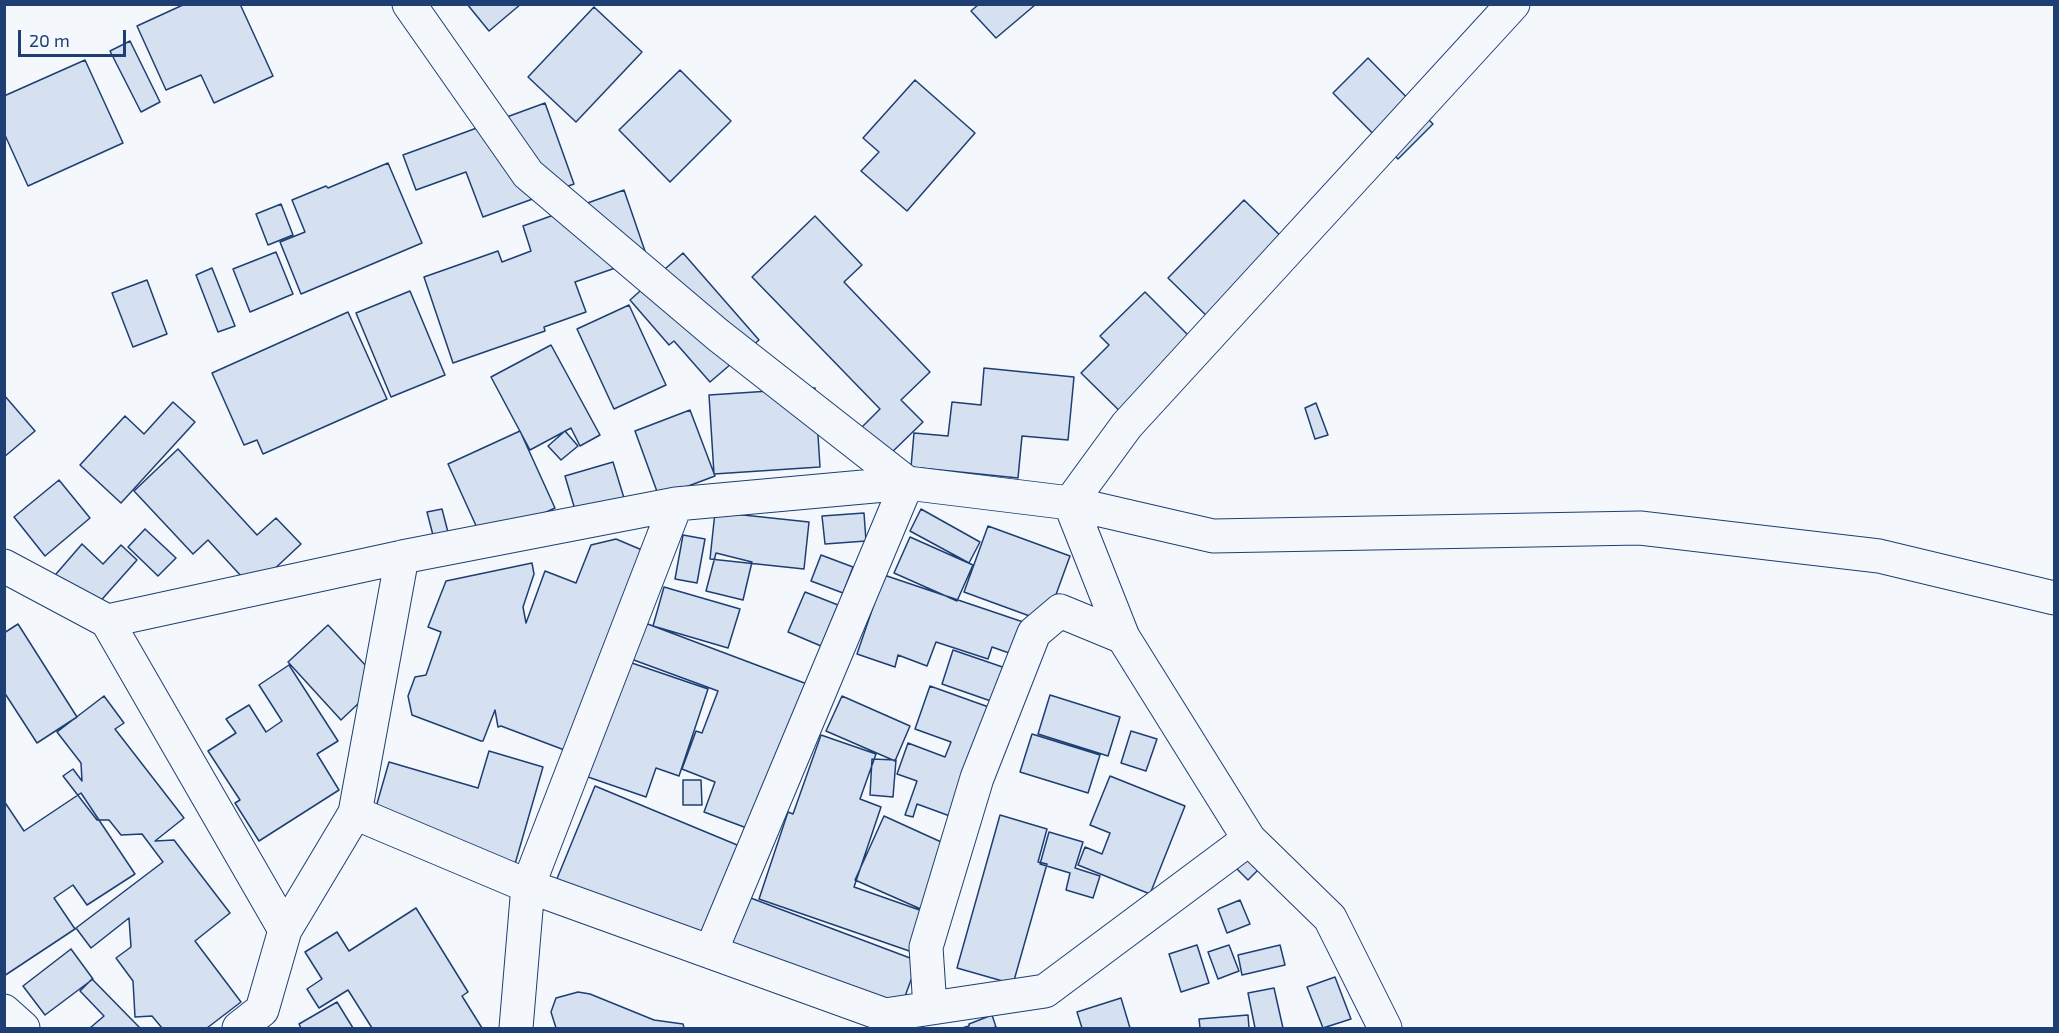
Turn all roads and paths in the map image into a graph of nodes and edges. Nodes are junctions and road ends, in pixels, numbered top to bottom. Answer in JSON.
{"nodes":[{"id":1,"x":409,"y":4,"type":"edge"},
{"id":2,"x":1513,"y":4,"type":"edge"},
{"id":3,"x":907,"y":483,"type":"junction"},
{"id":4,"x":1070,"y":503,"type":"junction"},
{"id":5,"x":676,"y":504,"type":"junction"},
{"id":6,"x":402,"y":557,"type":"junction"},
{"id":7,"x":4,"y":566,"type":"edge"},
{"id":8,"x":2055,"y":598,"type":"edge"},
{"id":9,"x":107,"y":621,"type":"junction"},
{"id":10,"x":1123,"y":637,"type":"junction"},
{"id":11,"x":355,"y":813,"type":"junction"},
{"id":12,"x":1249,"y":839,"type":"junction"},
{"id":13,"x":528,"y":886,"type":"junction"},
{"id":14,"x":285,"y":930,"type":"junction"},
{"id":15,"x":711,"y":951,"type":"junction"},
{"id":16,"x":930,"y":1008,"type":"junction"},
{"id":17,"x":4,"y":1011,"type":"edge"},
{"id":18,"x":22,"y":1029,"type":"edge"},
{"id":19,"x":239,"y":1029,"type":"edge"},
{"id":20,"x":516,"y":1029,"type":"edge"},
{"id":21,"x":1385,"y":1029,"type":"edge"}],
"edges":[{"from":1,"to":3,"type":"street"},
{"from":2,"to":4,"type":"street"},
{"from":3,"to":4,"type":"street"},
{"from":3,"to":5,"type":"street"},
{"from":3,"to":15,"type":"street"},
{"from":4,"to":8,"type":"street"},
{"from":4,"to":10,"type":"street"},
{"from":5,"to":6,"type":"street"},
{"from":5,"to":13,"type":"street"},
{"from":6,"to":9,"type":"street"},
{"from":6,"to":11,"type":"street"},
{"from":7,"to":9,"type":"street"},
{"from":9,"to":14,"type":"street"},
{"from":10,"to":12,"type":"street"},
{"from":10,"to":16,"type":"street"},
{"from":11,"to":13,"type":"street"},
{"from":11,"to":14,"type":"street"},
{"from":12,"to":16,"type":"street"},
{"from":12,"to":21,"type":"street"},
{"from":13,"to":15,"type":"street"},
{"from":13,"to":20,"type":"street"},
{"from":14,"to":19,"type":"street"},
{"from":15,"to":16,"type":"street"},
{"from":17,"to":18,"type":"street"}]}
